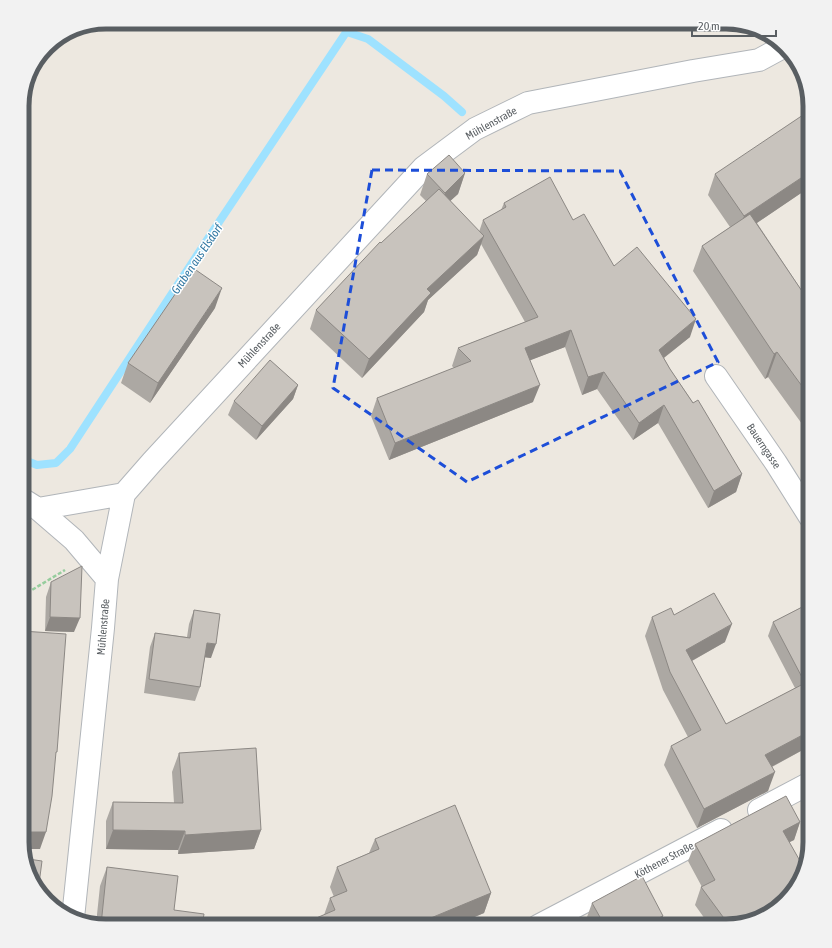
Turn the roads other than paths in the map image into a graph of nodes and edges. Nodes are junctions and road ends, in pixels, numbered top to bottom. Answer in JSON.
{"nodes":[{"id":1,"x":778,"y":50,"type":"edge"},
{"id":2,"x":716,"y":376,"type":"dead end"},
{"id":3,"x":124,"y":494,"type":"junction"},
{"id":4,"x":30,"y":504,"type":"edge"},
{"id":5,"x":803,"y":506,"type":"edge"},
{"id":6,"x":107,"y":579,"type":"junction"},
{"id":7,"x":803,"y":787,"type":"edge"},
{"id":8,"x":74,"y":912,"type":"edge"},
{"id":9,"x":551,"y":919,"type":"edge"}],
"edges":[{"from":1,"to":3,"type":"street","name":"Mühlenstraße"},
{"from":2,"to":5,"type":"street","name":"Bauerngasse"},
{"from":3,"to":4,"type":"street"},
{"from":3,"to":6,"type":"street","name":"Mühlenstraße"},
{"from":4,"to":6,"type":"street"},
{"from":6,"to":8,"type":"street","name":"Mühlenstraße"},
{"from":7,"to":9,"type":"street","name":"Köthener Straße"}]}
